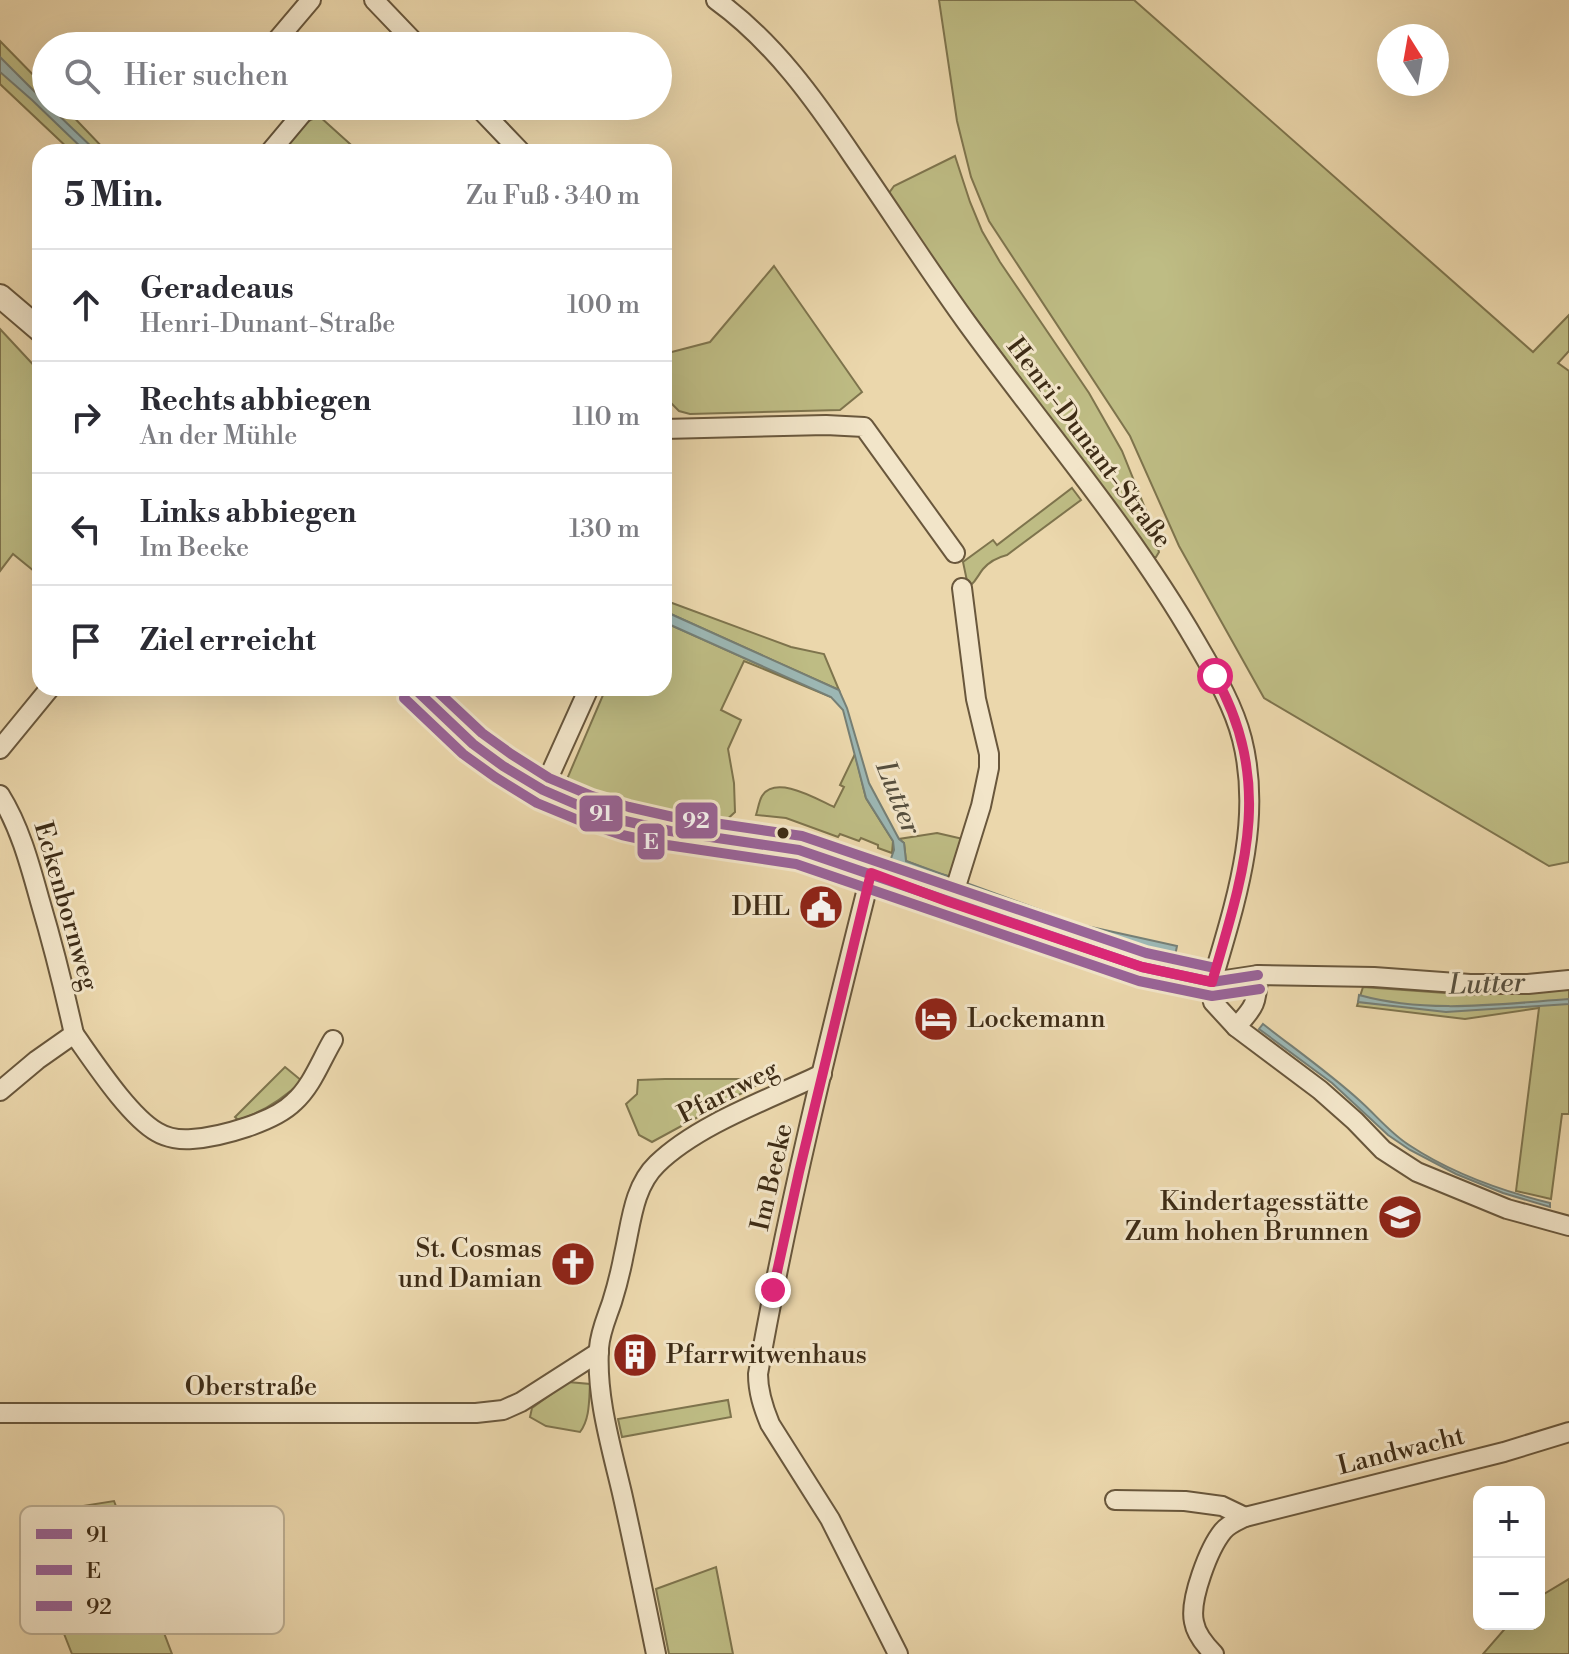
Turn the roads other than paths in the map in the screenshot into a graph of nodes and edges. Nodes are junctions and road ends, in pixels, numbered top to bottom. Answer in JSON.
{"nodes":[{"id":1,"x":311,"y":0,"type":"edge"},
{"id":2,"x":374,"y":0,"type":"edge"},
{"id":3,"x":724,"y":2,"type":"edge"},
{"id":4,"x":284,"y":32,"type":"edge"},
{"id":5,"x":405,"y":32,"type":"edge"},
{"id":6,"x":297,"y":120,"type":"edge"},
{"id":7,"x":490,"y":120,"type":"edge"},
{"id":8,"x":277,"y":144,"type":"edge"},
{"id":9,"x":513,"y":144,"type":"edge"},
{"id":10,"x":0,"y":296,"type":"edge"},
{"id":11,"x":32,"y":323,"type":"edge"},
{"id":12,"x":672,"y":429,"type":"edge"},
{"id":13,"x":955,"y":553,"type":"dead end"},
{"id":14,"x":962,"y":588,"type":"dead end"},
{"id":15,"x":43,"y":696,"type":"edge"},
{"id":16,"x":422,"y":696,"type":"edge"},
{"id":17,"x":585,"y":696,"type":"edge"},
{"id":18,"x":0,"y":749,"type":"edge"},
{"id":19,"x":543,"y":790,"type":"junction"},
{"id":20,"x":0,"y":795,"type":"edge"},
{"id":21,"x":871,"y":873,"type":"junction"},
{"id":22,"x":954,"y":891,"type":"junction"},
{"id":23,"x":1258,"y":975,"type":"junction"},
{"id":24,"x":1569,"y":980,"type":"edge"},
{"id":25,"x":1212,"y":982,"type":"junction"},
{"id":26,"x":1236,"y":1027,"type":"junction"},
{"id":27,"x":74,"y":1034,"type":"junction"},
{"id":28,"x":333,"y":1040,"type":"dead end"},
{"id":29,"x":822,"y":1074,"type":"junction"},
{"id":30,"x":0,"y":1091,"type":"edge"},
{"id":31,"x":1569,"y":1226,"type":"edge"},
{"id":32,"x":599,"y":1352,"type":"junction"},
{"id":33,"x":0,"y":1413,"type":"edge"},
{"id":34,"x":1569,"y":1432,"type":"edge"},
{"id":35,"x":1115,"y":1500,"type":"dead end"},
{"id":36,"x":1245,"y":1517,"type":"junction"},
{"id":37,"x":656,"y":1654,"type":"edge"},
{"id":38,"x":898,"y":1654,"type":"edge"},
{"id":39,"x":1214,"y":1654,"type":"edge"}],
"edges":[{"from":1,"to":4,"type":"street"},
{"from":2,"to":5,"type":"street"},
{"from":3,"to":25,"type":"street","name":"Henri-Dunant-Straße"},
{"from":6,"to":8,"type":"street"},
{"from":7,"to":9,"type":"street"},
{"from":10,"to":11,"type":"street"},
{"from":12,"to":13,"type":"street"},
{"from":14,"to":22,"type":"street"},
{"from":15,"to":18,"type":"street"},
{"from":16,"to":19,"type":"street"},
{"from":17,"to":19,"type":"street"},
{"from":19,"to":21,"type":"street"},
{"from":20,"to":27,"type":"street","name":"Eckenbornweg"},
{"from":21,"to":22,"type":"street"},
{"from":21,"to":29,"type":"street","name":"Im Beeke"},
{"from":22,"to":25,"type":"street"},
{"from":23,"to":24,"type":"street"},
{"from":23,"to":25,"type":"street"},
{"from":23,"to":26,"type":"street"},
{"from":25,"to":26,"type":"street"},
{"from":26,"to":31,"type":"street"},
{"from":27,"to":28,"type":"street","name":"Eckenbornweg"},
{"from":27,"to":30,"type":"street"},
{"from":29,"to":32,"type":"street","name":"Pfarrweg"},
{"from":29,"to":38,"type":"street","name":"Im Beeke"},
{"from":32,"to":33,"type":"street","name":"Oberstraße"},
{"from":32,"to":37,"type":"street","name":"Pfarrweg"},
{"from":34,"to":36,"type":"street","name":"Landwacht"},
{"from":35,"to":36,"type":"street"},
{"from":36,"to":39,"type":"street","name":"Landwacht"}]}
